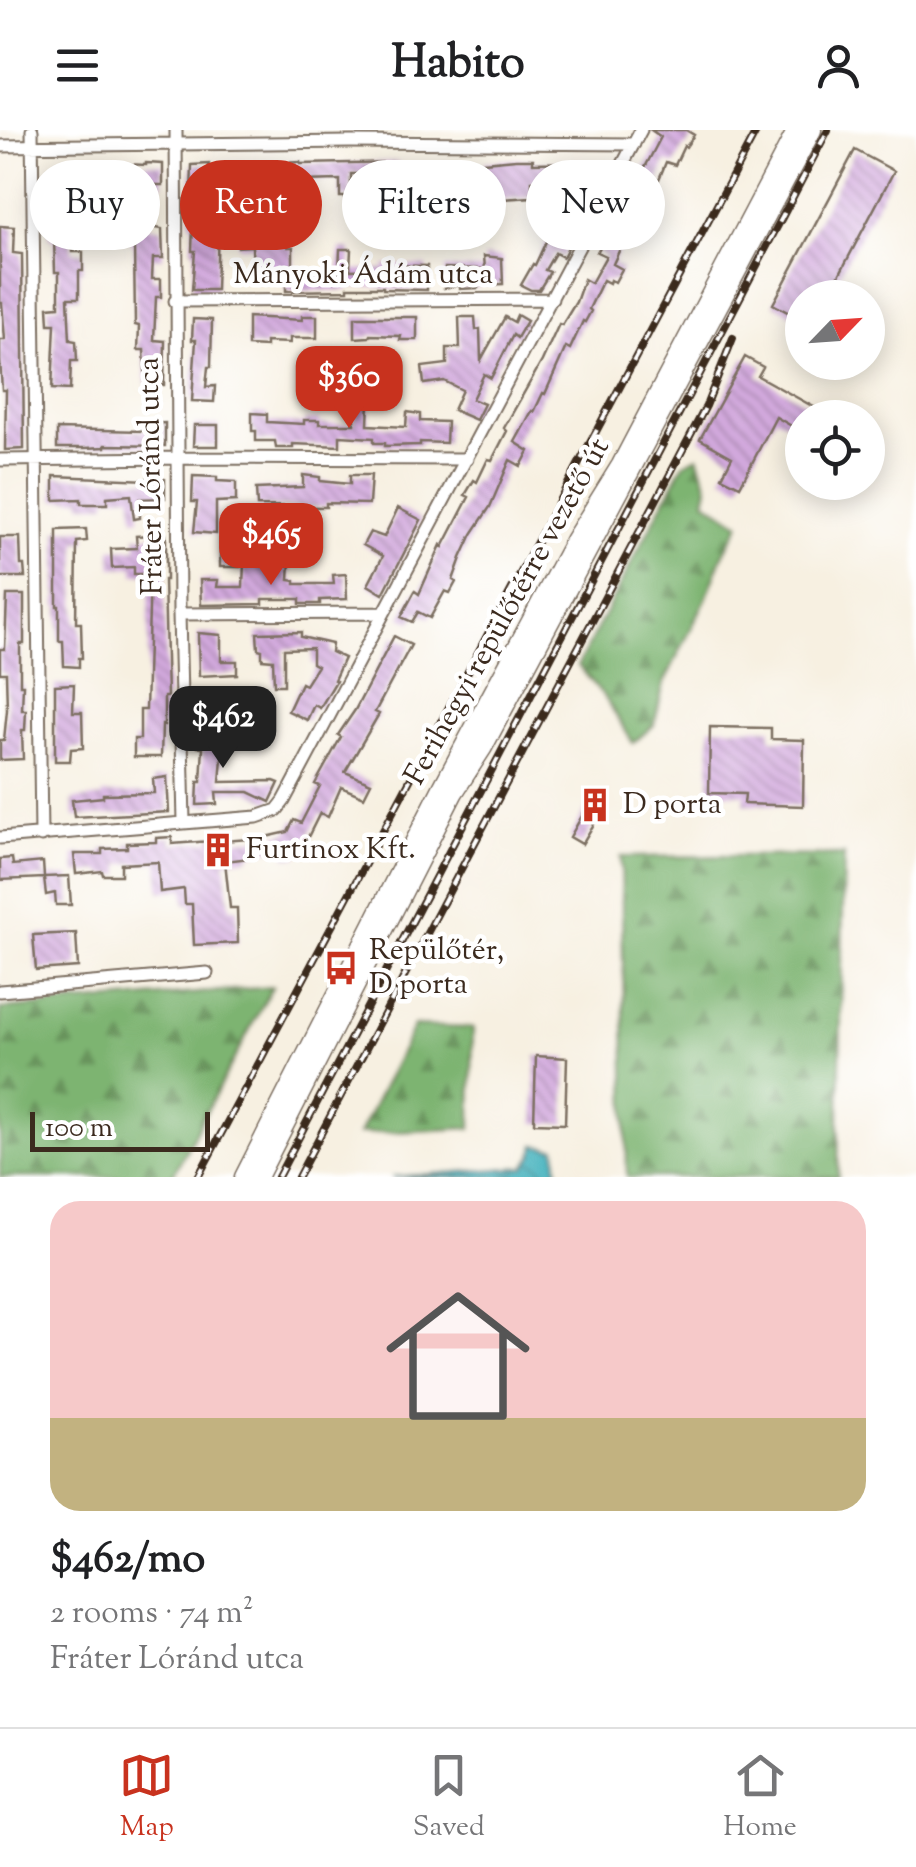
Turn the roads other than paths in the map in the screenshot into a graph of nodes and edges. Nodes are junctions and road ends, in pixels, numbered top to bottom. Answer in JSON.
{"nodes":[{"id":1,"x":32,"y":130,"type":"edge"},
{"id":2,"x":176,"y":130,"type":"edge"},
{"id":3,"x":641,"y":130,"type":"edge"},
{"id":4,"x":797,"y":130,"type":"edge"},
{"id":5,"x":812,"y":130,"type":"edge"},
{"id":6,"x":350,"y":136,"type":"edge"},
{"id":7,"x":176,"y":144,"type":"junction"},
{"id":8,"x":634,"y":144,"type":"junction"},
{"id":9,"x":32,"y":145,"type":"junction"},
{"id":10,"x":0,"y":146,"type":"edge"},
{"id":11,"x":552,"y":299,"type":"junction"},
{"id":12,"x":175,"y":301,"type":"junction"},
{"id":13,"x":177,"y":458,"type":"junction"},
{"id":14,"x":468,"y":458,"type":"junction"},
{"id":15,"x":36,"y":459,"type":"junction"},
{"id":16,"x":0,"y":460,"type":"edge"},
{"id":17,"x":384,"y":613,"type":"junction"},
{"id":18,"x":179,"y":614,"type":"junction"},
{"id":19,"x":184,"y":822,"type":"junction"},
{"id":20,"x":41,"y":836,"type":"junction"},
{"id":21,"x":0,"y":838,"type":"edge"},
{"id":22,"x":206,"y":973,"type":"dead end"},
{"id":23,"x":0,"y":991,"type":"edge"},
{"id":24,"x":244,"y":1177,"type":"edge"},
{"id":25,"x":258,"y":1177,"type":"edge"}],
"edges":[{"from":1,"to":9,"type":"street"},
{"from":2,"to":7,"type":"street","name":"Fráter Lóránd utca"},
{"from":3,"to":8,"type":"street"},
{"from":4,"to":24,"type":"main road","name":"Ferihegyi repülőtérre vezető út"},
{"from":5,"to":25,"type":"main road","name":"Ferihegyi repülőtérre vezető út"},
{"from":6,"to":7,"type":"street"},
{"from":6,"to":8,"type":"street"},
{"from":7,"to":9,"type":"street"},
{"from":7,"to":12,"type":"street","name":"Fráter Lóránd utca"},
{"from":8,"to":11,"type":"street"},
{"from":9,"to":10,"type":"street"},
{"from":9,"to":15,"type":"street"},
{"from":11,"to":12,"type":"street","name":"Mányoki Ádám utca"},
{"from":11,"to":14,"type":"street"},
{"from":12,"to":13,"type":"street","name":"Fráter Lóránd utca"},
{"from":13,"to":14,"type":"street"},
{"from":13,"to":15,"type":"street"},
{"from":13,"to":18,"type":"street","name":"Fráter Lóránd utca"},
{"from":14,"to":17,"type":"street"},
{"from":15,"to":16,"type":"street"},
{"from":15,"to":20,"type":"street"},
{"from":17,"to":18,"type":"street"},
{"from":17,"to":19,"type":"street"},
{"from":18,"to":19,"type":"street","name":"Fráter Lóránd utca"},
{"from":19,"to":20,"type":"street"},
{"from":20,"to":21,"type":"street"},
{"from":22,"to":23,"type":"street"}]}
